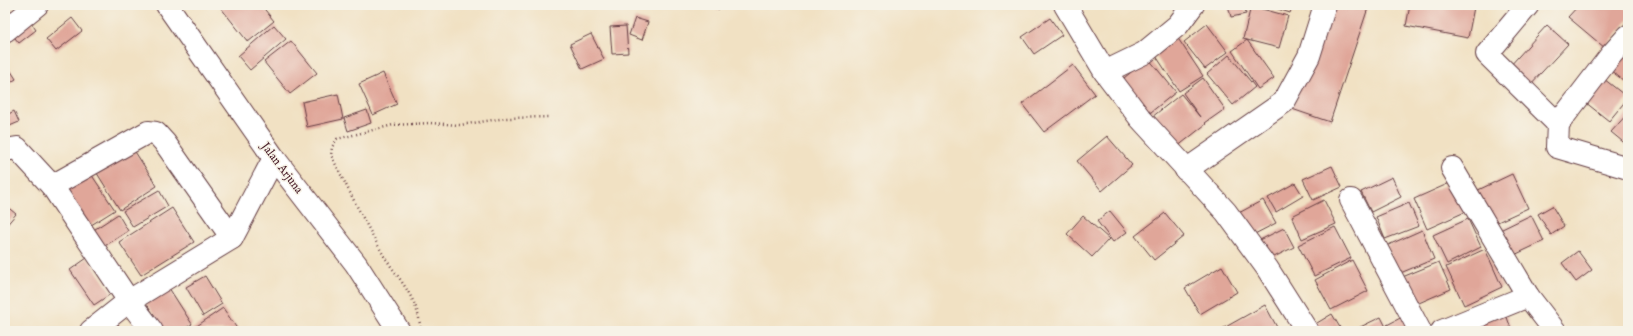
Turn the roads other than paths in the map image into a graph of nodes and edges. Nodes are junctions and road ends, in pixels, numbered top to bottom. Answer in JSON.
{"nodes":[{"id":1,"x":38,"y":5,"type":"edge"},
{"id":2,"x":167,"y":5,"type":"edge"},
{"id":3,"x":1065,"y":5,"type":"edge"},
{"id":4,"x":1193,"y":5,"type":"edge"},
{"id":5,"x":1325,"y":5,"type":"edge"},
{"id":6,"x":1528,"y":5,"type":"edge"},
{"id":7,"x":5,"y":30,"type":"edge"},
{"id":8,"x":1628,"y":36,"type":"edge"},
{"id":9,"x":1105,"y":72,"type":"junction"},
{"id":10,"x":1558,"y":124,"type":"junction"},
{"id":11,"x":5,"y":150,"type":"edge"},
{"id":12,"x":274,"y":158,"type":"junction"},
{"id":13,"x":1452,"y":168,"type":"dead end"},
{"id":14,"x":1628,"y":168,"type":"edge"},
{"id":15,"x":1186,"y":170,"type":"junction"},
{"id":16,"x":52,"y":186,"type":"junction"},
{"id":17,"x":1351,"y":200,"type":"dead end"},
{"id":18,"x":232,"y":238,"type":"junction"},
{"id":19,"x":1528,"y":296,"type":"junction"},
{"id":20,"x":129,"y":301,"type":"junction"},
{"id":21,"x":91,"y":331,"type":"edge"},
{"id":22,"x":152,"y":331,"type":"edge"},
{"id":23,"x":399,"y":331,"type":"edge"},
{"id":24,"x":1307,"y":331,"type":"edge"},
{"id":25,"x":1420,"y":331,"type":"edge"},
{"id":26,"x":1442,"y":331,"type":"edge"},
{"id":27,"x":1555,"y":331,"type":"edge"}],
"edges":[{"from":1,"to":7,"type":"street"},
{"from":2,"to":12,"type":"street","name":"Jalan Arjuna"},
{"from":3,"to":9,"type":"street"},
{"from":4,"to":9,"type":"street"},
{"from":5,"to":15,"type":"street"},
{"from":6,"to":10,"type":"street"},
{"from":8,"to":10,"type":"street"},
{"from":9,"to":15,"type":"street"},
{"from":10,"to":14,"type":"street"},
{"from":11,"to":16,"type":"street"},
{"from":12,"to":18,"type":"street"},
{"from":12,"to":23,"type":"street","name":"Jalan Arjuna"},
{"from":13,"to":19,"type":"street"},
{"from":15,"to":24,"type":"street"},
{"from":16,"to":18,"type":"street"},
{"from":16,"to":20,"type":"street"},
{"from":17,"to":25,"type":"street"},
{"from":18,"to":20,"type":"street"},
{"from":19,"to":26,"type":"street"},
{"from":19,"to":27,"type":"street"},
{"from":20,"to":21,"type":"street"},
{"from":20,"to":22,"type":"street"}]}
